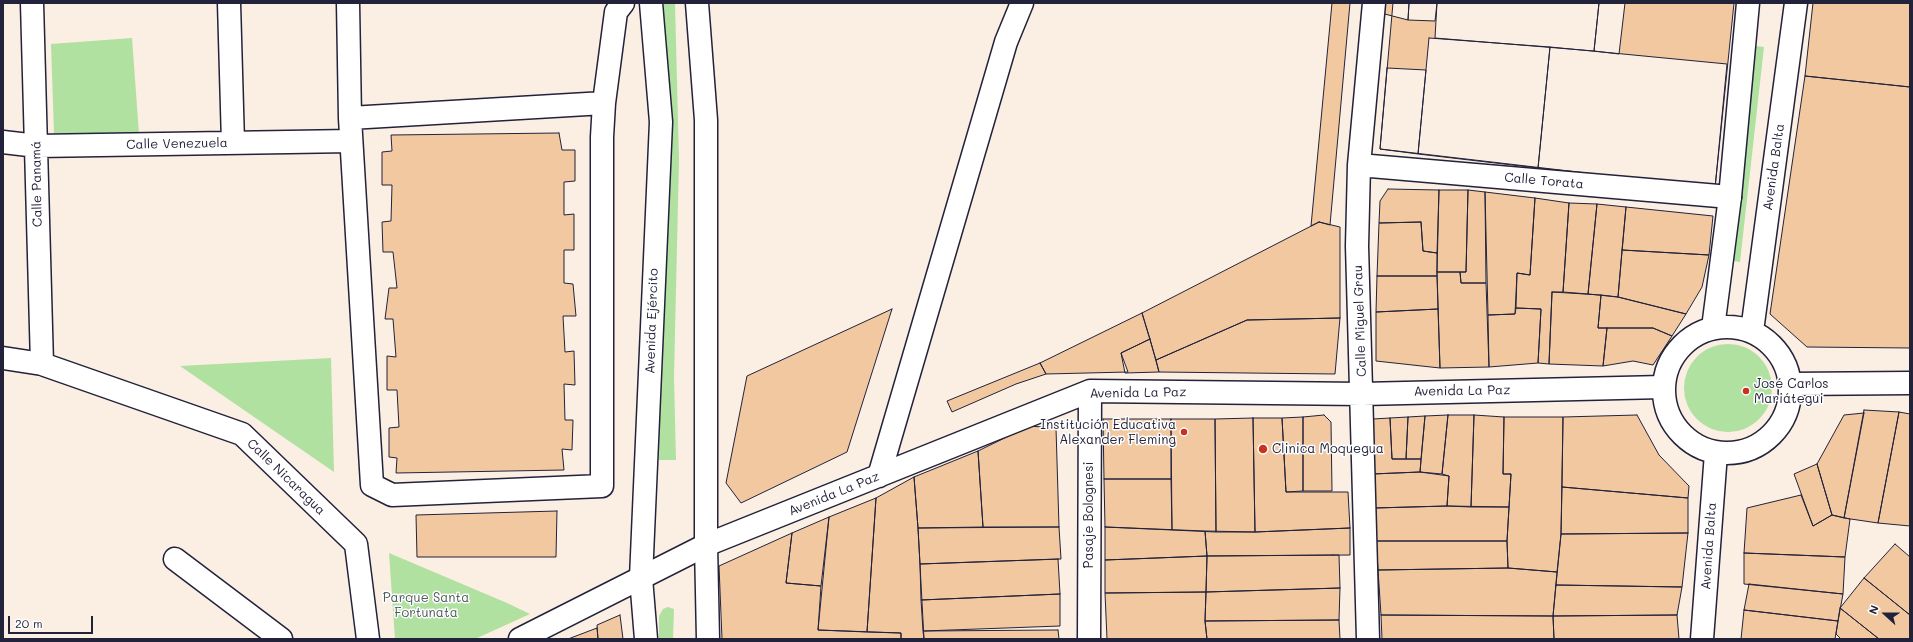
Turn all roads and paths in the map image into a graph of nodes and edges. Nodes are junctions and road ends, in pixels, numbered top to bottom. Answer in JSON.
{"nodes":[{"id":1,"x":32,"y":3,"type":"edge"},
{"id":2,"x":230,"y":3,"type":"edge"},
{"id":3,"x":348,"y":3,"type":"edge"},
{"id":4,"x":623,"y":3,"type":"edge"},
{"id":5,"x":651,"y":3,"type":"edge"},
{"id":6,"x":697,"y":3,"type":"edge"},
{"id":7,"x":1022,"y":3,"type":"edge"},
{"id":8,"x":1374,"y":3,"type":"edge"},
{"id":9,"x":1748,"y":3,"type":"edge"},
{"id":10,"x":1796,"y":3,"type":"edge"},
{"id":11,"x":604,"y":103,"type":"junction"},
{"id":12,"x":350,"y":118,"type":"junction"},
{"id":13,"x":351,"y":141,"type":"junction"},
{"id":14,"x":3,"y":142,"type":"edge"},
{"id":15,"x":233,"y":143,"type":"junction"},
{"id":16,"x":37,"y":146,"type":"junction"},
{"id":17,"x":1359,"y":164,"type":"junction"},
{"id":18,"x":1730,"y":197,"type":"junction"},
{"id":19,"x":1713,"y":328,"type":"junction"},
{"id":20,"x":1752,"y":331,"type":"junction"},
{"id":21,"x":3,"y":358,"type":"edge"},
{"id":22,"x":42,"y":364,"type":"junction"},
{"id":23,"x":1910,"y":383,"type":"edge"},
{"id":24,"x":1790,"y":384,"type":"junction"},
{"id":25,"x":1663,"y":387,"type":"junction"},
{"id":26,"x":1090,"y":391,"type":"junction"},
{"id":27,"x":1362,"y":394,"type":"junction"},
{"id":28,"x":1716,"y":453,"type":"junction"},
{"id":29,"x":879,"y":476,"type":"junction"},
{"id":30,"x":706,"y":545,"type":"junction"},
{"id":31,"x":175,"y":559,"type":"dead end"},
{"id":32,"x":641,"y":578,"type":"junction"},
{"id":33,"x":281,"y":639,"type":"edge"},
{"id":34,"x":368,"y":639,"type":"edge"},
{"id":35,"x":520,"y":639,"type":"edge"},
{"id":36,"x":646,"y":639,"type":"edge"},
{"id":37,"x":708,"y":639,"type":"edge"},
{"id":38,"x":1089,"y":639,"type":"edge"},
{"id":39,"x":1368,"y":639,"type":"edge"},
{"id":40,"x":1702,"y":639,"type":"edge"}],
"edges":[{"from":1,"to":16,"type":"street","name":"Calle Panamá"},
{"from":2,"to":15,"type":"street"},
{"from":3,"to":12,"type":"street"},
{"from":4,"to":11,"type":"street"},
{"from":5,"to":32,"type":"street","name":"Avenida Ejército"},
{"from":6,"to":30,"type":"street"},
{"from":7,"to":29,"type":"street"},
{"from":8,"to":17,"type":"street","name":"Calle Miguel Grau"},
{"from":9,"to":18,"type":"street"},
{"from":10,"to":20,"type":"street","name":"Avenida Balta"},
{"from":11,"to":12,"type":"street"},
{"from":11,"to":13,"type":"street"},
{"from":12,"to":13,"type":"street"},
{"from":13,"to":15,"type":"street","name":"Calle Venezuela"},
{"from":14,"to":16,"type":"street","name":"Calle Venezuela"},
{"from":15,"to":16,"type":"street","name":"Calle Venezuela"},
{"from":16,"to":22,"type":"street","name":"Calle Panamá"},
{"from":17,"to":18,"type":"street","name":"Calle Torata"},
{"from":17,"to":27,"type":"street","name":"Calle Miguel Grau"},
{"from":18,"to":19,"type":"street"},
{"from":19,"to":20,"type":"street"},
{"from":19,"to":25,"type":"street"},
{"from":20,"to":24,"type":"street"},
{"from":21,"to":22,"type":"street","name":"Calle Nicaragua"},
{"from":22,"to":34,"type":"street","name":"Calle Nicaragua"},
{"from":23,"to":24,"type":"street"},
{"from":24,"to":28,"type":"street"},
{"from":25,"to":27,"type":"street","name":"Avenida La Paz"},
{"from":25,"to":28,"type":"street"},
{"from":26,"to":27,"type":"street","name":"Avenida La Paz"},
{"from":26,"to":29,"type":"street","name":"Avenida La Paz"},
{"from":26,"to":38,"type":"street","name":"Pasaje Bolognesi"},
{"from":27,"to":39,"type":"street","name":"Calle Miguel Grau"},
{"from":28,"to":40,"type":"street","name":"Avenida Balta"},
{"from":29,"to":30,"type":"street","name":"Avenida La Paz"},
{"from":30,"to":32,"type":"street","name":"Avenida La Paz"},
{"from":30,"to":37,"type":"street"},
{"from":31,"to":33,"type":"street"},
{"from":32,"to":35,"type":"street","name":"Avenida La Paz"},
{"from":32,"to":36,"type":"street","name":"Avenida Ejército"}]}
